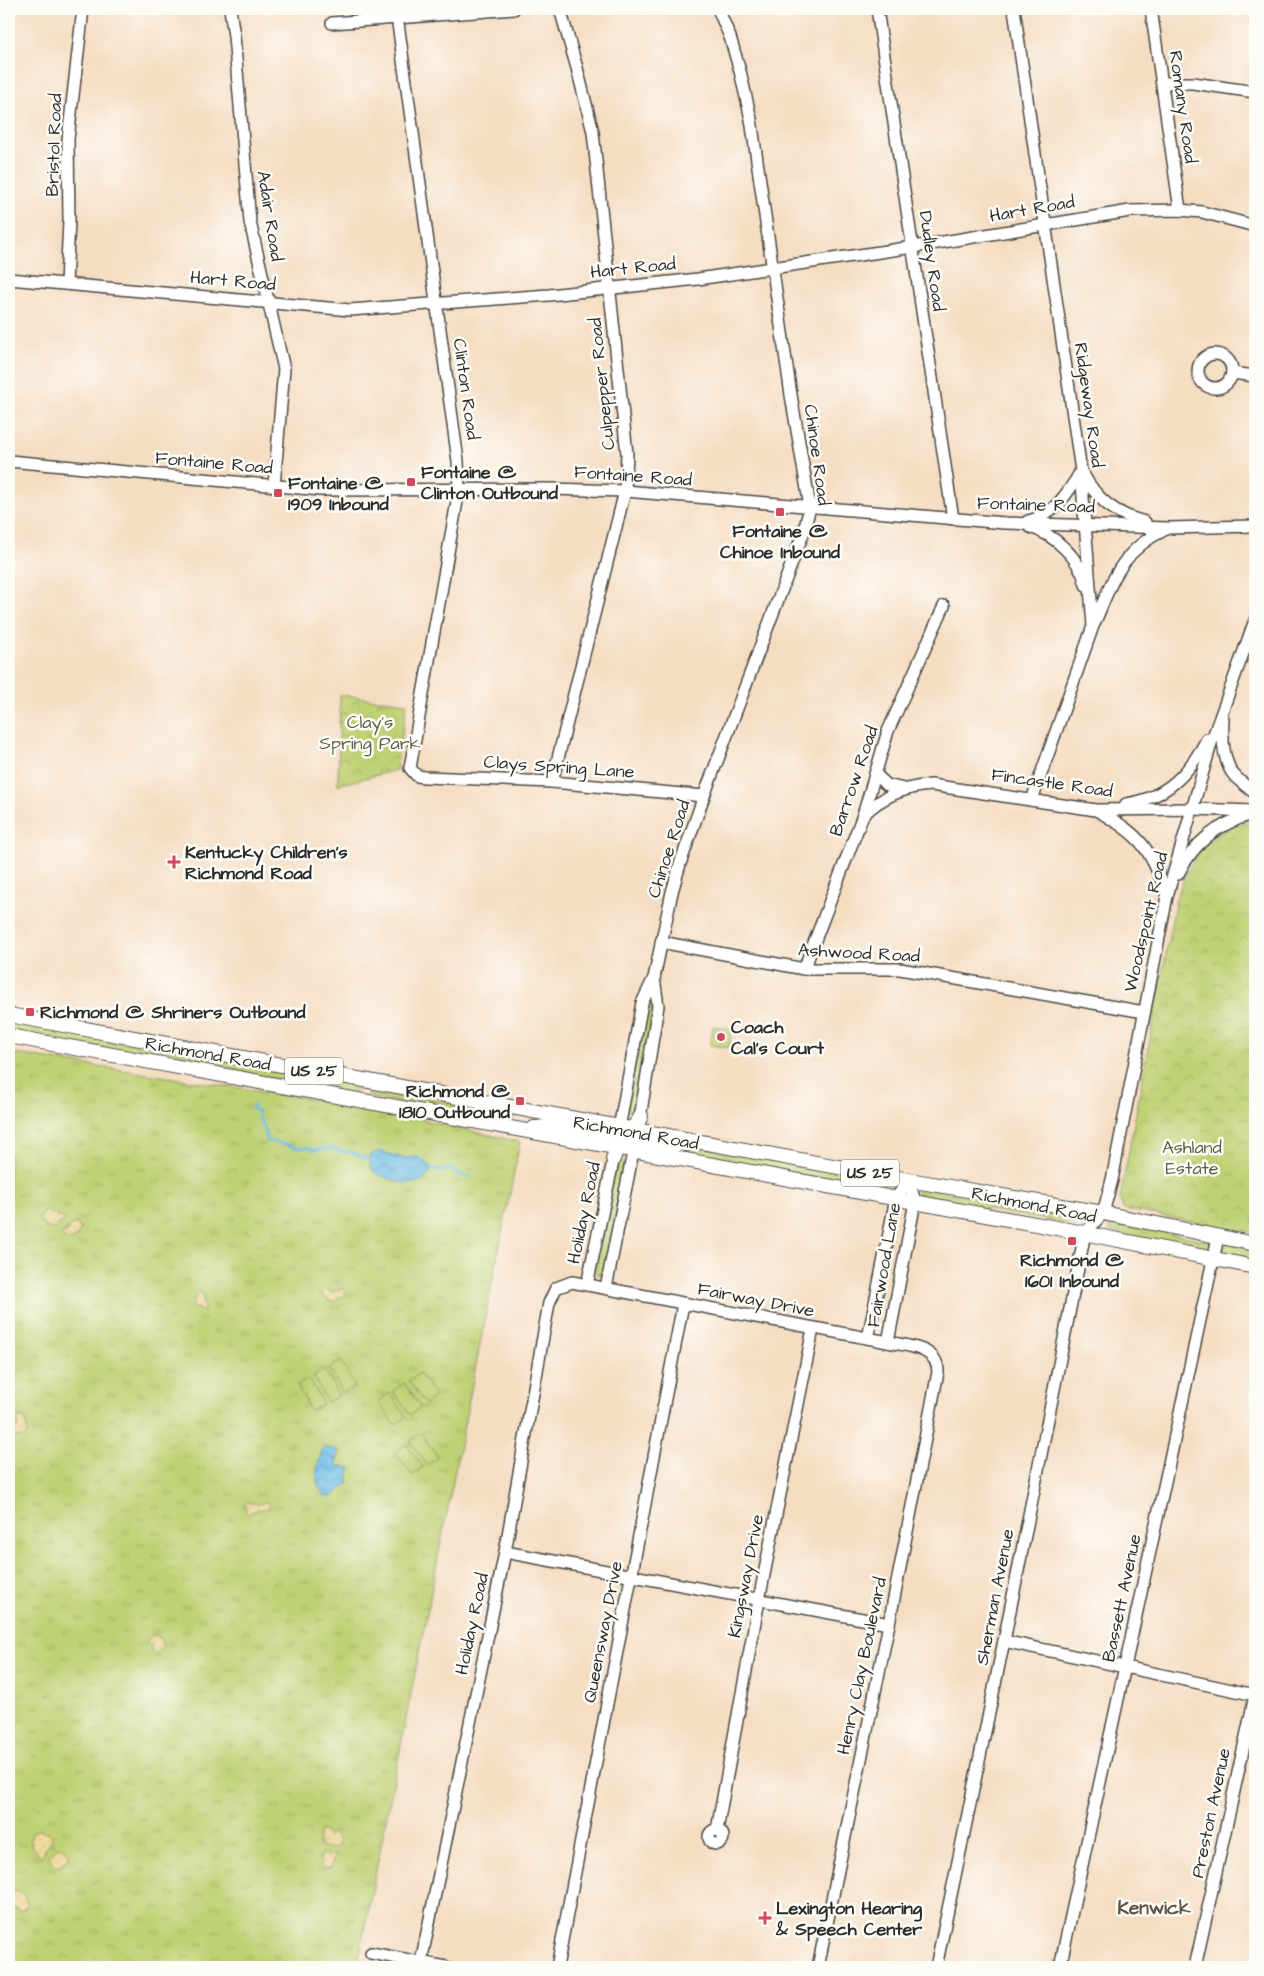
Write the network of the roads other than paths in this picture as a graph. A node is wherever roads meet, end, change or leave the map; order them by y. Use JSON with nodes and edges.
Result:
{"nodes":[{"id":1,"x":83,"y":9,"type":"edge"},
{"id":2,"x":230,"y":9,"type":"edge"},
{"id":3,"x":514,"y":9,"type":"edge"},
{"id":4,"x":560,"y":9,"type":"edge"},
{"id":5,"x":718,"y":9,"type":"edge"},
{"id":6,"x":877,"y":9,"type":"edge"},
{"id":7,"x":1014,"y":9,"type":"edge"},
{"id":8,"x":1151,"y":9,"type":"edge"},
{"id":9,"x":397,"y":12,"type":"edge"},
{"id":10,"x":332,"y":22,"type":"dead end"},
{"id":11,"x":1162,"y":83,"type":"junction"},
{"id":12,"x":1255,"y":92,"type":"edge"},
{"id":13,"x":1180,"y":210,"type":"junction"},
{"id":14,"x":1045,"y":225,"type":"junction"},
{"id":15,"x":1255,"y":226,"type":"edge"},
{"id":16,"x":913,"y":247,"type":"junction"},
{"id":17,"x":772,"y":268,"type":"junction"},
{"id":18,"x":9,"y":279,"type":"edge"},
{"id":19,"x":66,"y":284,"type":"junction"},
{"id":20,"x":609,"y":288,"type":"junction"},
{"id":21,"x":268,"y":302,"type":"junction"},
{"id":22,"x":437,"y":303,"type":"junction"},
{"id":23,"x":1232,"y":373,"type":"dead end"},
{"id":24,"x":1255,"y":376,"type":"edge"},
{"id":25,"x":9,"y":461,"type":"edge"},
{"id":26,"x":1081,"y":470,"type":"junction"},
{"id":27,"x":274,"y":486,"type":"junction"},
{"id":28,"x":459,"y":490,"type":"junction"},
{"id":29,"x":625,"y":491,"type":"junction"},
{"id":30,"x":810,"y":507,"type":"junction"},
{"id":31,"x":953,"y":519,"type":"junction"},
{"id":32,"x":1019,"y":523,"type":"junction"},
{"id":33,"x":1086,"y":525,"type":"junction"},
{"id":34,"x":1255,"y":526,"type":"edge"},
{"id":35,"x":1168,"y":528,"type":"junction"},
{"id":36,"x":944,"y":606,"type":"dead end"},
{"id":37,"x":1255,"y":620,"type":"edge"},
{"id":38,"x":1094,"y":626,"type":"junction"},
{"id":39,"x":1224,"y":709,"type":"junction"},
{"id":40,"x":413,"y":772,"type":"joint"},
{"id":41,"x":876,"y":774,"type":"junction"},
{"id":42,"x":552,"y":782,"type":"junction"},
{"id":43,"x":904,"y":789,"type":"junction"},
{"id":44,"x":1255,"y":793,"type":"edge"},
{"id":45,"x":704,"y":796,"type":"junction"},
{"id":46,"x":1032,"y":800,"type":"junction"},
{"id":47,"x":1191,"y":809,"type":"junction"},
{"id":48,"x":1096,"y":810,"type":"junction"},
{"id":49,"x":1255,"y":812,"type":"edge"},
{"id":50,"x":863,"y":815,"type":"junction"},
{"id":51,"x":1167,"y":896,"type":"junction"},
{"id":52,"x":661,"y":942,"type":"junction"},
{"id":53,"x":804,"y":969,"type":"junction"},
{"id":54,"x":654,"y":978,"type":"junction"},
{"id":55,"x":1144,"y":1012,"type":"junction"},
{"id":56,"x":9,"y":1015,"type":"edge"},
{"id":57,"x":9,"y":1036,"type":"edge"},
{"id":58,"x":518,"y":1130,"type":"junction"},
{"id":59,"x":631,"y":1132,"type":"junction"},
{"id":60,"x":616,"y":1152,"type":"junction"},
{"id":61,"x":909,"y":1180,"type":"junction"},
{"id":62,"x":896,"y":1198,"type":"junction"},
{"id":63,"x":915,"y":1202,"type":"junction"},
{"id":64,"x":1103,"y":1213,"type":"junction"},
{"id":65,"x":1086,"y":1233,"type":"junction"},
{"id":66,"x":1218,"y":1237,"type":"junction"},
{"id":67,"x":1255,"y":1244,"type":"edge"},
{"id":68,"x":1213,"y":1258,"type":"junction"},
{"id":69,"x":1255,"y":1267,"type":"edge"},
{"id":70,"x":587,"y":1285,"type":"junction"},
{"id":71,"x":606,"y":1288,"type":"junction"},
{"id":72,"x":556,"y":1289,"type":"joint"},
{"id":73,"x":683,"y":1304,"type":"junction"},
{"id":74,"x":813,"y":1329,"type":"junction"},
{"id":75,"x":868,"y":1338,"type":"junction"},
{"id":76,"x":888,"y":1342,"type":"junction"},
{"id":77,"x":938,"y":1372,"type":"joint"},
{"id":78,"x":504,"y":1552,"type":"junction"},
{"id":79,"x":631,"y":1574,"type":"junction"},
{"id":80,"x":759,"y":1600,"type":"junction"},
{"id":81,"x":889,"y":1624,"type":"junction"},
{"id":82,"x":1004,"y":1641,"type":"junction"},
{"id":83,"x":1126,"y":1667,"type":"junction"},
{"id":84,"x":1255,"y":1695,"type":"edge"},
{"id":85,"x":717,"y":1830,"type":"dead end"},
{"id":86,"x":370,"y":1953,"type":"dead end"},
{"id":87,"x":420,"y":1965,"type":"edge"},
{"id":88,"x":446,"y":1967,"type":"edge"},
{"id":89,"x":557,"y":1967,"type":"edge"},
{"id":90,"x":818,"y":1967,"type":"edge"},
{"id":91,"x":936,"y":1967,"type":"edge"},
{"id":92,"x":1060,"y":1967,"type":"edge"},
{"id":93,"x":1195,"y":1967,"type":"edge"}],
"edges":[{"from":1,"to":19,"type":"street","name":"Bristol Road"},
{"from":2,"to":21,"type":"street","name":"Adair Road"},
{"from":3,"to":9,"type":"street"},
{"from":4,"to":20,"type":"street","name":"Culpepper Road"},
{"from":5,"to":17,"type":"street","name":"Chinoe Road"},
{"from":6,"to":16,"type":"street","name":"Dudley Road"},
{"from":7,"to":14,"type":"street","name":"Ridgeway Road"},
{"from":8,"to":11,"type":"street","name":"Romany Road"},
{"from":9,"to":10,"type":"street"},
{"from":9,"to":22,"type":"street","name":"Clinton Road"},
{"from":11,"to":12,"type":"street"},
{"from":11,"to":13,"type":"street","name":"Romany Road"},
{"from":13,"to":14,"type":"street","name":"Hart Road"},
{"from":13,"to":15,"type":"street","name":"Hart Road"},
{"from":14,"to":16,"type":"street","name":"Hart Road"},
{"from":14,"to":26,"type":"street","name":"Ridgeway Road"},
{"from":16,"to":17,"type":"street","name":"Hart Road"},
{"from":16,"to":31,"type":"street","name":"Dudley Road"},
{"from":17,"to":20,"type":"street","name":"Hart Road"},
{"from":17,"to":30,"type":"street","name":"Chinoe Road"},
{"from":18,"to":19,"type":"street","name":"Hart Road"},
{"from":19,"to":21,"type":"street","name":"Hart Road"},
{"from":20,"to":22,"type":"street","name":"Hart Road"},
{"from":20,"to":29,"type":"street","name":"Culpepper Road"},
{"from":21,"to":22,"type":"street","name":"Hart Road"},
{"from":21,"to":27,"type":"street","name":"Adair Road"},
{"from":22,"to":28,"type":"street","name":"Clinton Road"},
{"from":23,"to":24,"type":"street"},
{"from":25,"to":27,"type":"street","name":"Fontaine Road"},
{"from":26,"to":32,"type":"street"},
{"from":26,"to":33,"type":"street","name":"Ridgeway Road"},
{"from":26,"to":35,"type":"street"},
{"from":27,"to":28,"type":"street","name":"Fontaine Road"},
{"from":28,"to":29,"type":"street","name":"Fontaine Road"},
{"from":28,"to":40,"type":"street","name":"Clinton Road"},
{"from":29,"to":30,"type":"street","name":"Fontaine Road"},
{"from":29,"to":42,"type":"street","name":"Culpepper Road"},
{"from":30,"to":31,"type":"street","name":"Fontaine Road"},
{"from":30,"to":45,"type":"street","name":"Chinoe Road"},
{"from":31,"to":32,"type":"street","name":"Fontaine Road"},
{"from":32,"to":33,"type":"street","name":"Fontaine Road"},
{"from":32,"to":38,"type":"street"},
{"from":33,"to":35,"type":"street","name":"Fontaine Road"},
{"from":33,"to":38,"type":"street","name":"Ridgeway Road"},
{"from":34,"to":35,"type":"street","name":"Fontaine Road"},
{"from":35,"to":38,"type":"street"},
{"from":36,"to":41,"type":"street","name":"Barrow Road"},
{"from":37,"to":39,"type":"street","name":"Woodspoint Road"},
{"from":38,"to":46,"type":"street","name":"Ridgeway Road"},
{"from":39,"to":44,"type":"street"},
{"from":39,"to":47,"type":"street","name":"Woodspoint Road"},
{"from":39,"to":48,"type":"street"},
{"from":40,"to":42,"type":"street","name":"Clays Spring Lane"},
{"from":41,"to":43,"type":"street"},
{"from":41,"to":50,"type":"street","name":"Barrow Road"},
{"from":42,"to":45,"type":"street","name":"Clays Spring Lane"},
{"from":43,"to":46,"type":"street","name":"Fincastle Road"},
{"from":43,"to":50,"type":"street","name":"Fincastle Road"},
{"from":45,"to":52,"type":"street","name":"Chinoe Road"},
{"from":46,"to":48,"type":"street","name":"Fincastle Road"},
{"from":47,"to":48,"type":"street","name":"Fincastle Road"},
{"from":47,"to":49,"type":"street","name":"Fincastle Road"},
{"from":47,"to":51,"type":"street","name":"Woodspoint Road"},
{"from":48,"to":51,"type":"street"},
{"from":49,"to":51,"type":"street"},
{"from":50,"to":53,"type":"street","name":"Barrow Road"},
{"from":51,"to":55,"type":"street","name":"Woodspoint Road"},
{"from":52,"to":53,"type":"street","name":"Ashwood Road"},
{"from":52,"to":54,"type":"street","name":"Chinoe Road"},
{"from":53,"to":55,"type":"street","name":"Ashwood Road"},
{"from":54,"to":59,"type":"street","name":"Chinoe Road"},
{"from":54,"to":59,"type":"street","name":"Chinoe Road"},
{"from":55,"to":64,"type":"street","name":"Woodspoint Road"},
{"from":56,"to":59,"type":"main road","name":"Richmond Road","number":"US 25"},
{"from":57,"to":58,"type":"main road","name":"Richmond Road","number":"US 25"},
{"from":58,"to":59,"type":"main road"},
{"from":58,"to":60,"type":"main road","name":"Richmond Road","number":"US 25"},
{"from":59,"to":60,"type":"main road"},
{"from":59,"to":61,"type":"main road","name":"Richmond Road","number":"US 25"},
{"from":59,"to":62,"type":"main road","name":"Richmond Road","number":"US 25"},
{"from":59,"to":71,"type":"street","name":"Holiday Road"},
{"from":60,"to":70,"type":"street","name":"Holiday Road"},
{"from":61,"to":62,"type":"street","name":"Fairwood Lane"},
{"from":61,"to":63,"type":"street","name":"Fairwood Lane"},
{"from":61,"to":64,"type":"main road","name":"Richmond Road","number":"US 25"},
{"from":62,"to":63,"type":"main road","name":"Richmond Road","number":"US 25"},
{"from":62,"to":75,"type":"street","name":"Fairwood Lane"},
{"from":63,"to":65,"type":"main road","name":"Richmond Road","number":"US 25"},
{"from":63,"to":76,"type":"street","name":"Fairwood Lane"},
{"from":64,"to":65,"type":"street","name":"Woodspoint Road"},
{"from":64,"to":66,"type":"main road","name":"Richmond Road","number":"US 25"},
{"from":65,"to":68,"type":"main road","name":"Richmond Road","number":"US 25"},
{"from":65,"to":82,"type":"street","name":"Sherman Avenue"},
{"from":66,"to":67,"type":"main road","name":"Richmond Road","number":"US 25"},
{"from":66,"to":68,"type":"street","name":"Bassett Avenue"},
{"from":68,"to":69,"type":"main road","name":"Richmond Road","number":"US 25"},
{"from":68,"to":83,"type":"street","name":"Bassett Avenue"},
{"from":70,"to":71,"type":"street","name":"Fairway Drive"},
{"from":70,"to":72,"type":"street","name":"Fairway Drive"},
{"from":71,"to":73,"type":"street","name":"Fairway Drive"},
{"from":72,"to":78,"type":"street","name":"Holiday Road"},
{"from":73,"to":74,"type":"street","name":"Fairway Drive"},
{"from":73,"to":79,"type":"street","name":"Queensway Drive"},
{"from":74,"to":75,"type":"street","name":"Fairway Drive"},
{"from":74,"to":80,"type":"street","name":"Kingsway Drive"},
{"from":75,"to":76,"type":"street","name":"Fairway Drive"},
{"from":76,"to":77,"type":"street","name":"Fairway Drive"},
{"from":77,"to":81,"type":"street","name":"Henry Clay Boulevard"},
{"from":78,"to":79,"type":"street"},
{"from":78,"to":87,"type":"street","name":"Holiday Road"},
{"from":79,"to":80,"type":"street"},
{"from":79,"to":89,"type":"street","name":"Queensway Drive"},
{"from":80,"to":81,"type":"street"},
{"from":80,"to":85,"type":"street","name":"Kingsway Drive"},
{"from":81,"to":90,"type":"street","name":"Henry Clay Boulevard"},
{"from":82,"to":83,"type":"street"},
{"from":82,"to":91,"type":"street","name":"Sherman Avenue"},
{"from":83,"to":84,"type":"street"},
{"from":83,"to":92,"type":"street","name":"Bassett Avenue"},
{"from":84,"to":93,"type":"street","name":"Preston Avenue"},
{"from":86,"to":87,"type":"street"},
{"from":87,"to":88,"type":"street"}]}
